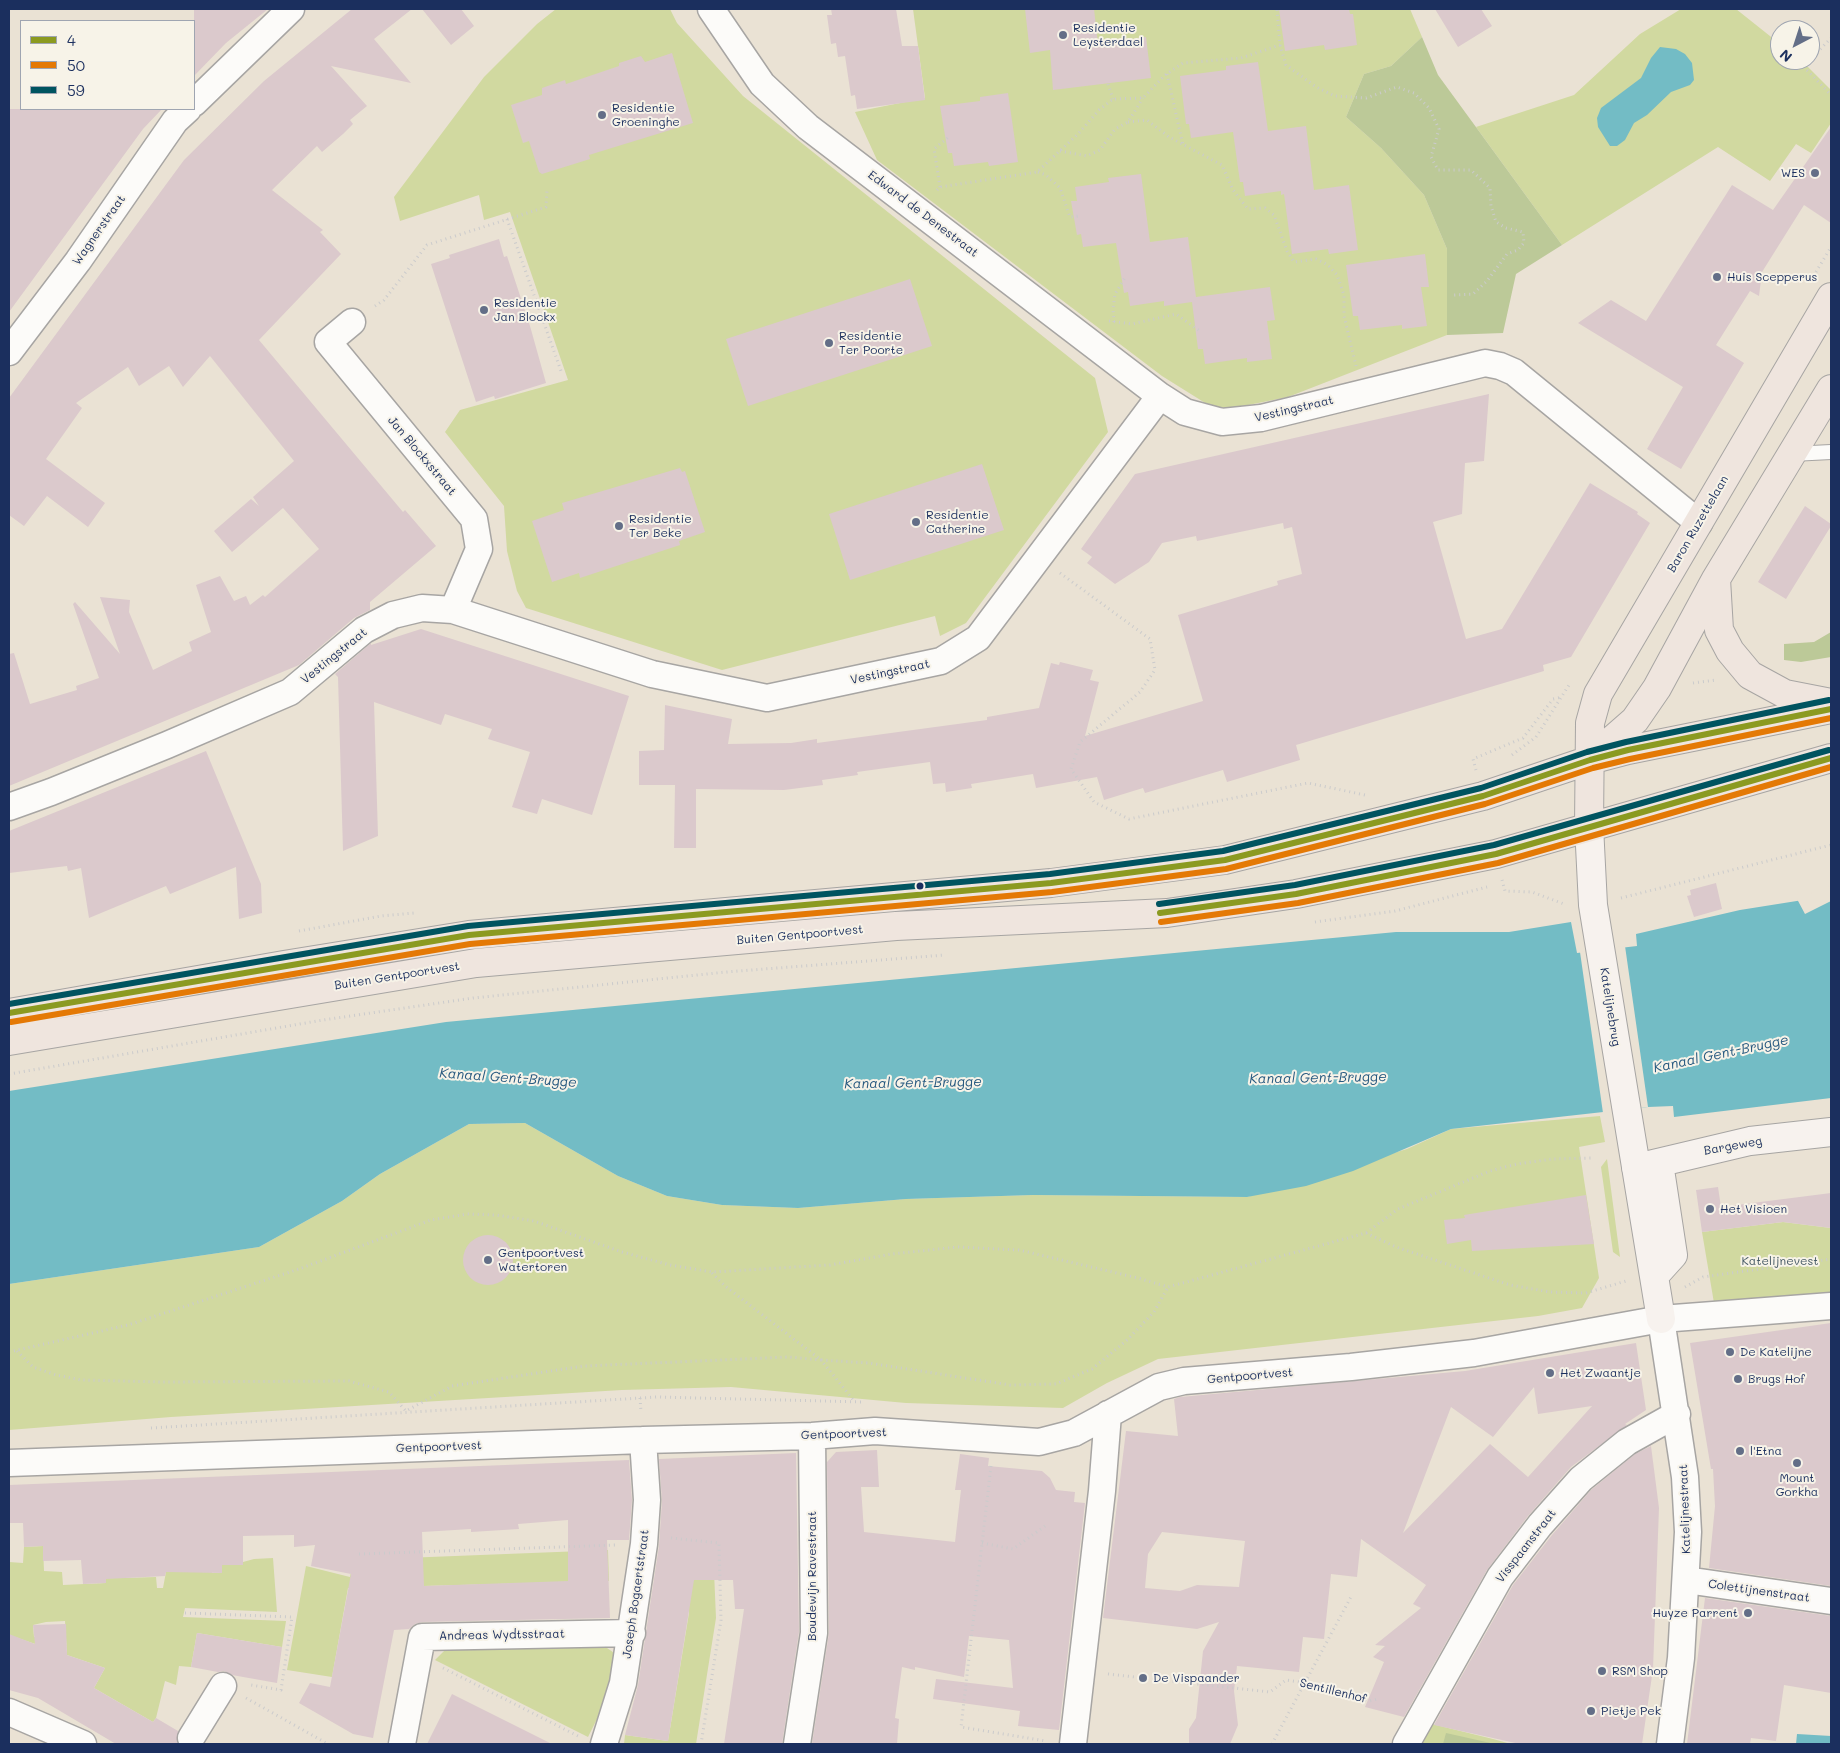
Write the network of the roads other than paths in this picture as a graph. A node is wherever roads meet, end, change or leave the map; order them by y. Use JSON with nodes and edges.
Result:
{"nodes":[{"id":1,"x":290,"y":9,"type":"edge"},
{"id":2,"x":716,"y":10,"type":"edge"},
{"id":3,"x":195,"y":102,"type":"edge"},
{"id":4,"x":187,"y":110,"type":"edge"},
{"id":5,"x":1831,"y":297,"type":"edge"},
{"id":6,"x":352,"y":322,"type":"road end"},
{"id":7,"x":9,"y":352,"type":"edge"},
{"id":8,"x":1831,"y":389,"type":"edge"},
{"id":9,"x":1160,"y":396,"type":"junction"},
{"id":10,"x":1831,"y":452,"type":"edge"},
{"id":11,"x":1792,"y":454,"type":"junction"},
{"id":12,"x":1699,"y":523,"type":"junction"},
{"id":13,"x":1716,"y":579,"type":"junction"},
{"id":14,"x":453,"y":610,"type":"junction"},
{"id":15,"x":1831,"y":702,"type":"edge"},
{"id":16,"x":1831,"y":709,"type":"edge"},
{"id":17,"x":1831,"y":758,"type":"edge"},
{"id":18,"x":1590,"y":760,"type":"junction"},
{"id":19,"x":9,"y":806,"type":"edge"},
{"id":20,"x":1589,"y":826,"type":"junction"},
{"id":21,"x":1594,"y":905,"type":"joint"},
{"id":22,"x":9,"y":1013,"type":"edge"},
{"id":23,"x":9,"y":1041,"type":"edge"},
{"id":24,"x":1831,"y":1132,"type":"edge"},
{"id":25,"x":1647,"y":1165,"type":"junction"},
{"id":26,"x":1831,"y":1306,"type":"edge"},
{"id":27,"x":1661,"y":1319,"type":"junction"},
{"id":28,"x":1108,"y":1414,"type":"junction"},
{"id":29,"x":1677,"y":1414,"type":"junction"},
{"id":30,"x":812,"y":1436,"type":"junction"},
{"id":31,"x":642,"y":1440,"type":"junction"},
{"id":32,"x":9,"y":1463,"type":"edge"},
{"id":33,"x":1686,"y":1580,"type":"junction"},
{"id":34,"x":1831,"y":1601,"type":"edge"},
{"id":35,"x":632,"y":1633,"type":"junction"},
{"id":36,"x":223,"y":1686,"type":"road end"},
{"id":37,"x":9,"y":1712,"type":"edge"},
{"id":38,"x":191,"y":1738,"type":"dead end"},
{"id":39,"x":594,"y":1742,"type":"edge"},
{"id":40,"x":1061,"y":1743,"type":"edge"},
{"id":41,"x":83,"y":1744,"type":"edge"},
{"id":42,"x":402,"y":1744,"type":"edge"},
{"id":43,"x":797,"y":1744,"type":"edge"},
{"id":44,"x":1406,"y":1744,"type":"edge"},
{"id":45,"x":1670,"y":1744,"type":"edge"}],
"edges":[{"from":1,"to":3,"type":"street"},
{"from":2,"to":9,"type":"street","name":"Edward de Denestraat"},
{"from":4,"to":7,"type":"street","name":"Wagnerstraat"},
{"from":5,"to":12,"type":"main road","name":"Baron Ruzettelaan"},
{"from":6,"to":14,"type":"street","name":"Jan Blockxstraat"},
{"from":8,"to":11,"type":"main road"},
{"from":9,"to":12,"type":"street","name":"Vestingstraat"},
{"from":9,"to":14,"type":"street","name":"Vestingstraat"},
{"from":10,"to":11,"type":"lane"},
{"from":11,"to":13,"type":"main road"},
{"from":12,"to":18,"type":"main road","name":"Baron Ruzettelaan"},
{"from":13,"to":15,"type":"main road"},
{"from":13,"to":18,"type":"main road"},
{"from":14,"to":19,"type":"street","name":"Vestingstraat"},
{"from":16,"to":18,"type":"main road"},
{"from":17,"to":20,"type":"main road","name":"Buiten Gentpoortvest"},
{"from":18,"to":20,"type":"main road","name":"Baron Ruzettelaan"},
{"from":18,"to":22,"type":"main road"},
{"from":20,"to":21,"type":"street","name":"Baron Ruzettelaan"},
{"from":20,"to":23,"type":"main road","name":"Buiten Gentpoortvest"},
{"from":21,"to":25,"type":"street","name":"Katelijnebrug"},
{"from":24,"to":25,"type":"street","name":"Bargeweg"},
{"from":25,"to":27,"type":"street","name":"Katelijnestraat"},
{"from":26,"to":27,"type":"street"},
{"from":27,"to":28,"type":"street","name":"Gentpoortvest"},
{"from":27,"to":29,"type":"street","name":"Katelijnestraat"},
{"from":28,"to":30,"type":"street","name":"Gentpoortvest"},
{"from":28,"to":40,"type":"street"},
{"from":29,"to":33,"type":"street","name":"Katelijnestraat"},
{"from":29,"to":44,"type":"street","name":"Visspaanstraat"},
{"from":30,"to":31,"type":"street","name":"Gentpoortvest"},
{"from":30,"to":43,"type":"street","name":"Boudewijn Ravestraat"},
{"from":31,"to":32,"type":"street","name":"Gentpoortvest"},
{"from":31,"to":35,"type":"street","name":"Joseph Bogaertstraat"},
{"from":33,"to":34,"type":"street","name":"Colettijnenstraat"},
{"from":33,"to":45,"type":"street","name":"Katelijnestraat"},
{"from":35,"to":39,"type":"street","name":"Joseph Bogaertstraat"},
{"from":35,"to":42,"type":"street","name":"Andreas Wydtsstraat"},
{"from":36,"to":38,"type":"street"},
{"from":37,"to":41,"type":"street"}]}
